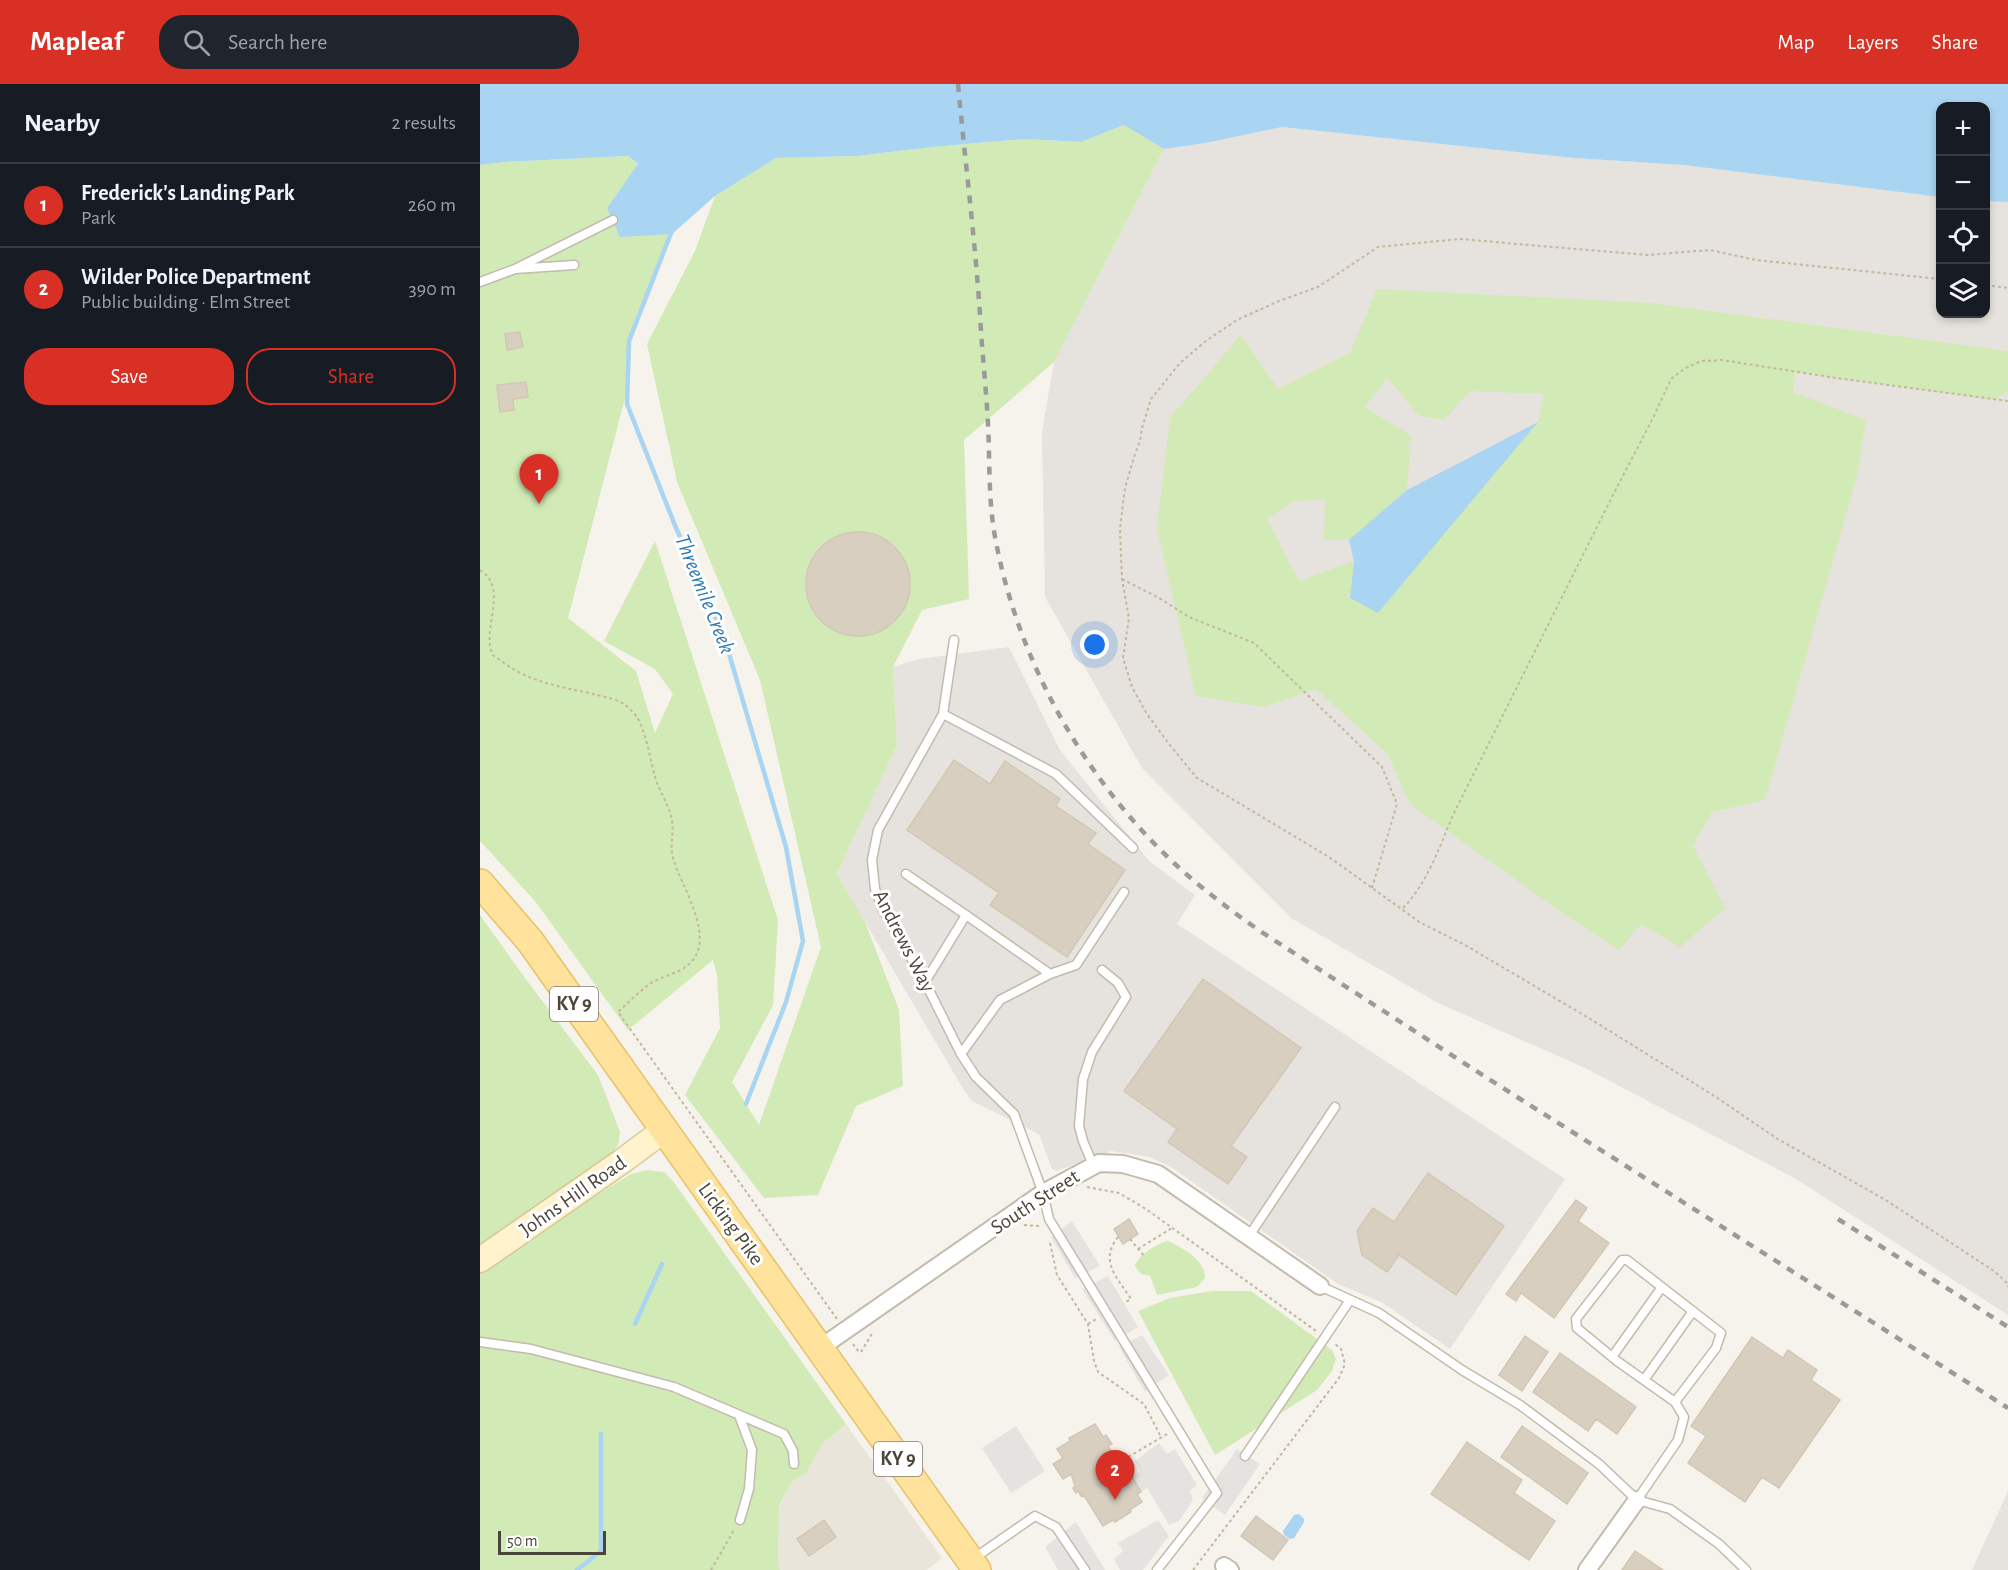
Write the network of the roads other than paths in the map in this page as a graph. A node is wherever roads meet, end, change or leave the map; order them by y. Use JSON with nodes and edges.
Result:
{"nodes":[{"id":1,"x":613,"y":220,"type":"dead end"},
{"id":2,"x":574,"y":265,"type":"dead end"},
{"id":3,"x":515,"y":269,"type":"junction"},
{"id":4,"x":480,"y":282,"type":"edge"},
{"id":5,"x":954,"y":640,"type":"dead end"},
{"id":6,"x":943,"y":714,"type":"junction"},
{"id":7,"x":1133,"y":848,"type":"dead end"},
{"id":8,"x":906,"y":874,"type":"dead end"},
{"id":9,"x":480,"y":883,"type":"edge"},
{"id":10,"x":1124,"y":892,"type":"dead end"},
{"id":11,"x":966,"y":915,"type":"junction"},
{"id":12,"x":1102,"y":970,"type":"dead end"},
{"id":13,"x":1050,"y":974,"type":"junction"},
{"id":14,"x":924,"y":982,"type":"junction"},
{"id":15,"x":961,"y":1054,"type":"junction"},
{"id":16,"x":1335,"y":1107,"type":"dead end"},
{"id":17,"x":664,"y":1130,"type":"junction"},
{"id":18,"x":1093,"y":1165,"type":"junction"},
{"id":19,"x":1045,"y":1200,"type":"junction"},
{"id":20,"x":1249,"y":1236,"type":"junction"},
{"id":21,"x":480,"y":1260,"type":"edge"},
{"id":22,"x":1320,"y":1286,"type":"joint"},
{"id":23,"x":1662,"y":1287,"type":"junction"},
{"id":24,"x":1350,"y":1300,"type":"junction"},
{"id":25,"x":1693,"y":1311,"type":"junction"},
{"id":26,"x":480,"y":1342,"type":"edge"},
{"id":27,"x":820,"y":1348,"type":"junction"},
{"id":28,"x":1612,"y":1357,"type":"junction"},
{"id":29,"x":1644,"y":1380,"type":"junction"},
{"id":30,"x":1675,"y":1402,"type":"junction"},
{"id":31,"x":739,"y":1415,"type":"junction"},
{"id":32,"x":1245,"y":1456,"type":"dead end"},
{"id":33,"x":794,"y":1464,"type":"dead end"},
{"id":34,"x":1637,"y":1500,"type":"junction"},
{"id":35,"x":740,"y":1520,"type":"road end"},
{"id":36,"x":973,"y":1567,"type":"edge"},
{"id":37,"x":1085,"y":1570,"type":"edge"},
{"id":38,"x":1157,"y":1570,"type":"edge"},
{"id":39,"x":1587,"y":1570,"type":"edge"},
{"id":40,"x":1746,"y":1570,"type":"edge"}],
"edges":[{"from":1,"to":3,"type":"lane"},
{"from":2,"to":3,"type":"lane"},
{"from":3,"to":4,"type":"lane"},
{"from":5,"to":6,"type":"lane","name":"Andrews Way"},
{"from":6,"to":7,"type":"lane"},
{"from":6,"to":14,"type":"lane","name":"Andrews Way"},
{"from":8,"to":11,"type":"lane"},
{"from":9,"to":17,"type":"main road","name":"Licking Pike","number":"KY 9"},
{"from":10,"to":13,"type":"lane"},
{"from":11,"to":13,"type":"lane"},
{"from":11,"to":14,"type":"lane"},
{"from":12,"to":18,"type":"lane"},
{"from":13,"to":15,"type":"lane"},
{"from":14,"to":15,"type":"lane","name":"Andrews Way"},
{"from":15,"to":19,"type":"lane","name":"Andrews Way"},
{"from":16,"to":20,"type":"lane"},
{"from":17,"to":21,"type":"main road","name":"Johns Hill Road"},
{"from":17,"to":27,"type":"main road","name":"Licking Pike","number":"KY 9"},
{"from":18,"to":19,"type":"street","name":"South Street"},
{"from":18,"to":20,"type":"street","name":"South Street"},
{"from":19,"to":27,"type":"street","name":"South Street"},
{"from":19,"to":38,"type":"lane","name":"Andrews Way"},
{"from":20,"to":22,"type":"street","name":"South Street"},
{"from":22,"to":24,"type":"lane"},
{"from":23,"to":25,"type":"lane"},
{"from":23,"to":28,"type":"lane"},
{"from":23,"to":28,"type":"lane"},
{"from":24,"to":32,"type":"lane"},
{"from":24,"to":34,"type":"lane"},
{"from":25,"to":29,"type":"lane"},
{"from":25,"to":30,"type":"lane"},
{"from":26,"to":31,"type":"lane"},
{"from":27,"to":36,"type":"main road","name":"Licking Pike","number":"KY 9"},
{"from":28,"to":29,"type":"lane"},
{"from":29,"to":30,"type":"lane"},
{"from":30,"to":34,"type":"lane"},
{"from":31,"to":33,"type":"lane"},
{"from":31,"to":35,"type":"lane"},
{"from":34,"to":39,"type":"street"},
{"from":34,"to":40,"type":"lane"},
{"from":36,"to":37,"type":"lane"}]}
